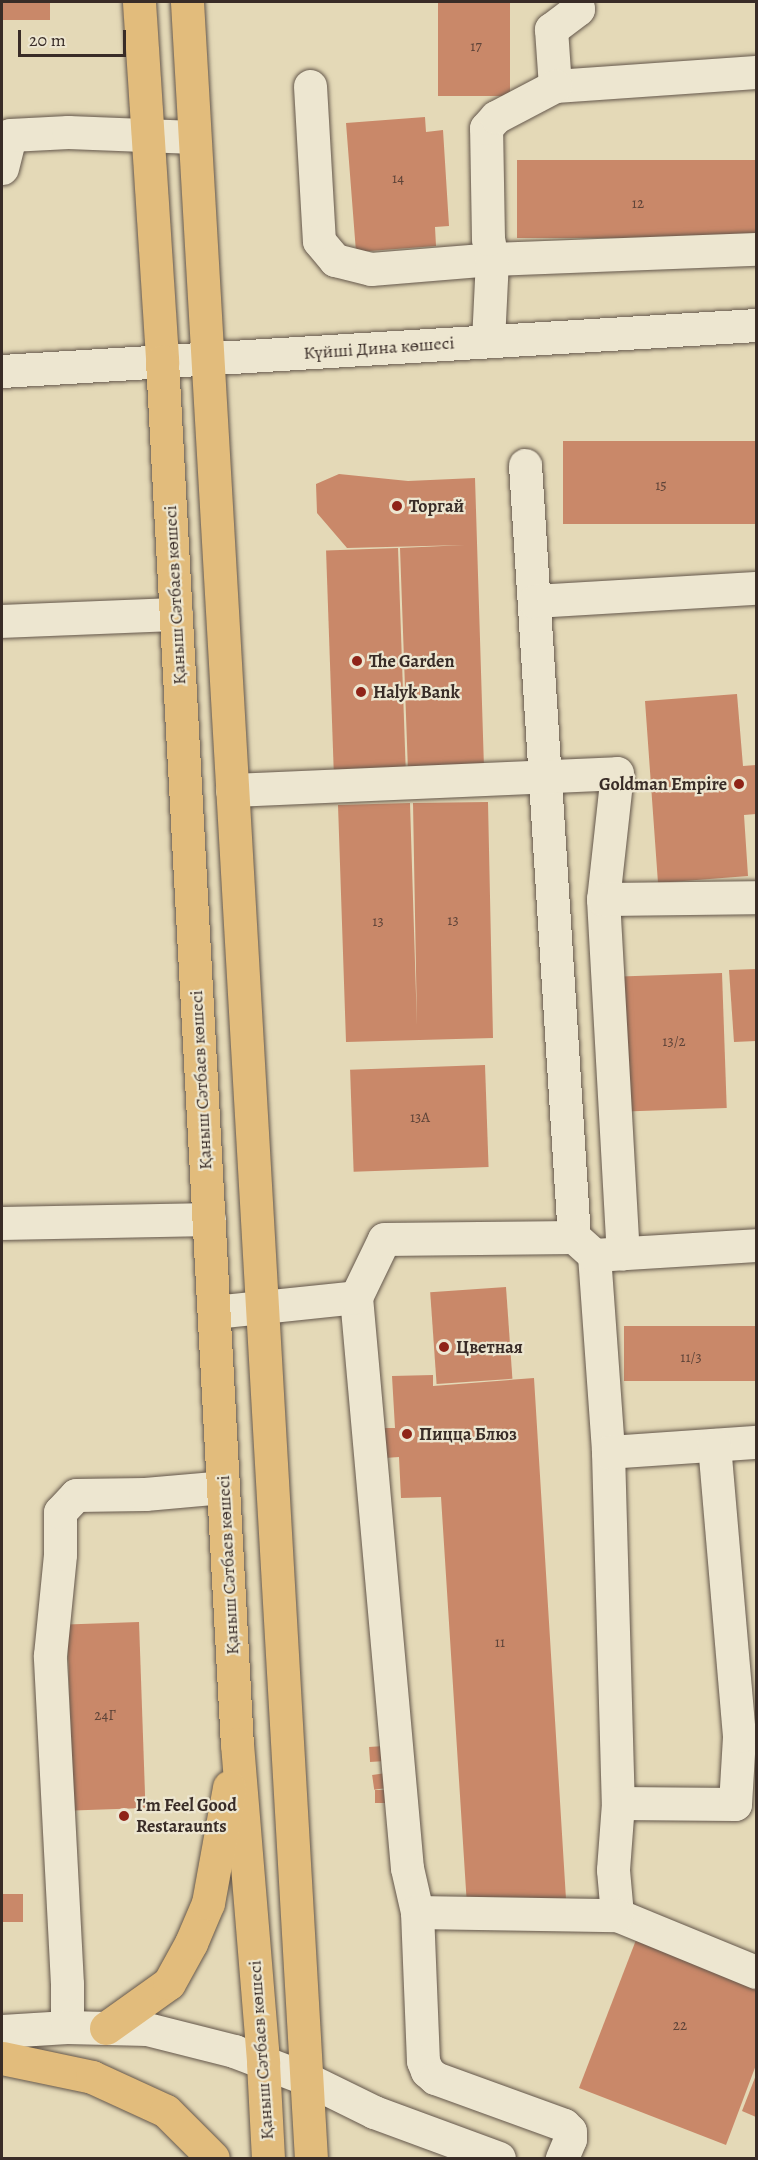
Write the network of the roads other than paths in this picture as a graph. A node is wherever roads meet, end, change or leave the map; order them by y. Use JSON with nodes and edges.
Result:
{"nodes":[{"id":1,"x":140,"y":2,"type":"edge"},
{"id":2,"x":187,"y":2,"type":"edge"},
{"id":3,"x":577,"y":2,"type":"edge"},
{"id":4,"x":756,"y":72,"type":"edge"},
{"id":5,"x":310,"y":86,"type":"dead end"},
{"id":6,"x":555,"y":86,"type":"junction"},
{"id":7,"x":6,"y":135,"type":"edge"},
{"id":8,"x":147,"y":135,"type":"junction"},
{"id":9,"x":194,"y":137,"type":"junction"},
{"id":10,"x":2,"y":168,"type":"edge"},
{"id":11,"x":756,"y":249,"type":"edge"},
{"id":12,"x":492,"y":260,"type":"junction"},
{"id":13,"x":756,"y":325,"type":"edge"},
{"id":14,"x":488,"y":341,"type":"junction"},
{"id":15,"x":207,"y":358,"type":"junction"},
{"id":16,"x":162,"y":361,"type":"junction"},
{"id":17,"x":2,"y":371,"type":"edge"},
{"id":18,"x":525,"y":465,"type":"dead end"},
{"id":19,"x":756,"y":588,"type":"edge"},
{"id":20,"x":534,"y":602,"type":"junction"},
{"id":21,"x":176,"y":614,"type":"junction"},
{"id":22,"x":2,"y":621,"type":"edge"},
{"id":23,"x":545,"y":777,"type":"junction"},
{"id":24,"x":232,"y":790,"type":"junction"},
{"id":25,"x":756,"y":897,"type":"edge"},
{"id":26,"x":603,"y":899,"type":"junction"},
{"id":27,"x":209,"y":1219,"type":"junction"},
{"id":28,"x":2,"y":1223,"type":"edge"},
{"id":29,"x":756,"y":1245,"type":"edge"},
{"id":30,"x":597,"y":1248,"type":"junction"},
{"id":31,"x":356,"y":1297,"type":"junction"},
{"id":32,"x":262,"y":1306,"type":"junction"},
{"id":33,"x":214,"y":1312,"type":"junction"},
{"id":34,"x":756,"y":1442,"type":"edge"},
{"id":35,"x":714,"y":1445,"type":"junction"},
{"id":36,"x":608,"y":1452,"type":"junction"},
{"id":37,"x":223,"y":1487,"type":"junction"},
{"id":38,"x":748,"y":1735,"type":"edge"},
{"id":39,"x":237,"y":1744,"type":"junction"},
{"id":40,"x":618,"y":1803,"type":"junction"},
{"id":41,"x":746,"y":1810,"type":"edge"},
{"id":42,"x":417,"y":1912,"type":"junction"},
{"id":43,"x":617,"y":1915,"type":"junction"},
{"id":44,"x":756,"y":1972,"type":"edge"},
{"id":45,"x":67,"y":2027,"type":"junction"},
{"id":46,"x":106,"y":2028,"type":"junction"},
{"id":47,"x":2,"y":2031,"type":"edge"},
{"id":48,"x":2,"y":2058,"type":"edge"},
{"id":49,"x":263,"y":2063,"type":"junction"},
{"id":50,"x":307,"y":2079,"type":"junction"},
{"id":51,"x":213,"y":2158,"type":"edge"},
{"id":52,"x":268,"y":2158,"type":"edge"},
{"id":53,"x":311,"y":2158,"type":"edge"},
{"id":54,"x":498,"y":2158,"type":"edge"},
{"id":55,"x":562,"y":2158,"type":"edge"}],
"edges":[{"from":1,"to":8,"type":"main road","name":"Қаныш Сәтбаев көшесі"},
{"from":2,"to":9,"type":"main road"},
{"from":3,"to":6,"type":"street"},
{"from":4,"to":6,"type":"street"},
{"from":5,"to":12,"type":"street"},
{"from":6,"to":12,"type":"street"},
{"from":7,"to":8,"type":"street"},
{"from":7,"to":10,"type":"street"},
{"from":8,"to":9,"type":"street"},
{"from":8,"to":16,"type":"main road","name":"Қаныш Сәтбаев көшесі"},
{"from":9,"to":15,"type":"main road"},
{"from":11,"to":12,"type":"street"},
{"from":12,"to":14,"type":"street"},
{"from":13,"to":14,"type":"street","name":"Күйші Дина көшесі"},
{"from":14,"to":15,"type":"street","name":"Күйші Дина көшесі"},
{"from":15,"to":16,"type":"street","name":"Күйші Дина көшесі"},
{"from":15,"to":24,"type":"main road"},
{"from":16,"to":17,"type":"street","name":"Күйші Дина көшесі"},
{"from":16,"to":21,"type":"main road","name":"Қаныш Сәтбаев көшесі"},
{"from":18,"to":20,"type":"street"},
{"from":19,"to":20,"type":"street"},
{"from":20,"to":23,"type":"street"},
{"from":21,"to":22,"type":"street"},
{"from":21,"to":27,"type":"main road","name":"Қаныш Сәтбаев көшесі"},
{"from":23,"to":24,"type":"street"},
{"from":23,"to":26,"type":"street"},
{"from":23,"to":30,"type":"street"},
{"from":24,"to":32,"type":"main road"},
{"from":25,"to":26,"type":"street"},
{"from":26,"to":30,"type":"street"},
{"from":27,"to":28,"type":"street"},
{"from":27,"to":33,"type":"main road","name":"Қаныш Сәтбаев көшесі"},
{"from":29,"to":30,"type":"street"},
{"from":30,"to":31,"type":"street"},
{"from":30,"to":36,"type":"street"},
{"from":31,"to":32,"type":"street"},
{"from":31,"to":42,"type":"street"},
{"from":32,"to":33,"type":"street"},
{"from":32,"to":50,"type":"main road"},
{"from":33,"to":37,"type":"main road","name":"Қаныш Сәтбаев көшесі"},
{"from":34,"to":35,"type":"street"},
{"from":35,"to":36,"type":"street"},
{"from":35,"to":38,"type":"street"},
{"from":36,"to":40,"type":"street"},
{"from":37,"to":39,"type":"main road","name":"Қаныш Сәтбаев көшесі"},
{"from":37,"to":45,"type":"street"},
{"from":38,"to":41,"type":"street"},
{"from":39,"to":46,"type":"main road"},
{"from":39,"to":49,"type":"main road","name":"Қаныш Сәтбаев көшесі"},
{"from":40,"to":41,"type":"street"},
{"from":40,"to":43,"type":"street"},
{"from":42,"to":43,"type":"street"},
{"from":42,"to":55,"type":"street"},
{"from":43,"to":44,"type":"street"},
{"from":45,"to":46,"type":"street"},
{"from":45,"to":47,"type":"street"},
{"from":46,"to":49,"type":"street"},
{"from":48,"to":51,"type":"main road"},
{"from":49,"to":50,"type":"street"},
{"from":49,"to":52,"type":"main road","name":"Қаныш Сәтбаев көшесі"},
{"from":50,"to":53,"type":"main road"},
{"from":50,"to":54,"type":"street"}]}
